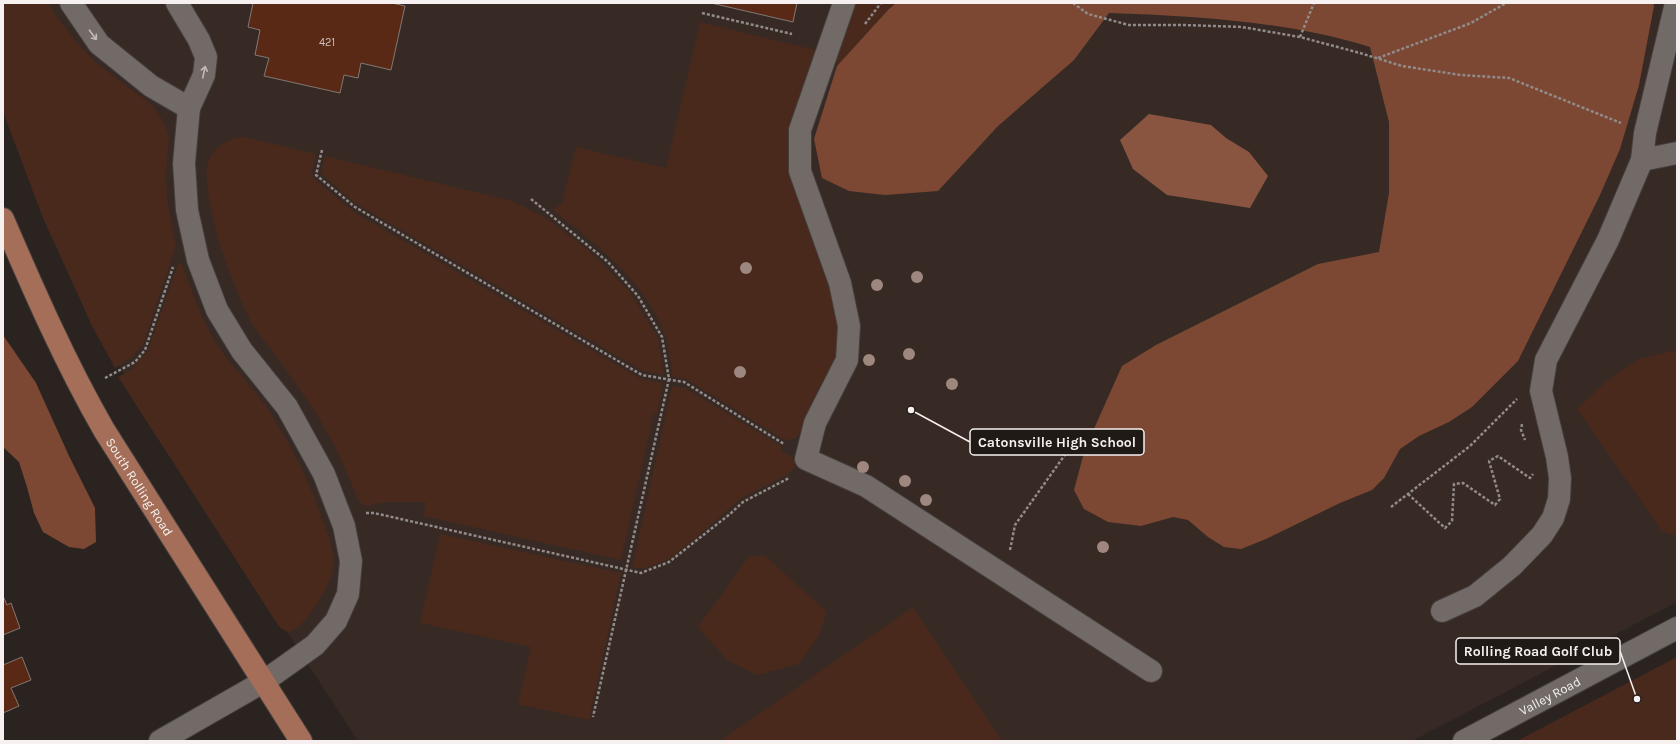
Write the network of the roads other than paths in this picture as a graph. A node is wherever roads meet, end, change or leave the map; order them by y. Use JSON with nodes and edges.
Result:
{"nodes":[{"id":1,"x":71,"y":3,"type":"edge"},
{"id":2,"x":177,"y":3,"type":"edge"},
{"id":3,"x":844,"y":3,"type":"edge"},
{"id":4,"x":1676,"y":3,"type":"edge"},
{"id":5,"x":190,"y":108,"type":"junction"},
{"id":6,"x":1677,"y":153,"type":"edge"},
{"id":7,"x":1642,"y":160,"type":"junction"},
{"id":8,"x":3,"y":219,"type":"edge"},
{"id":9,"x":1442,"y":611,"type":"dead end"},
{"id":10,"x":1677,"y":628,"type":"edge"},
{"id":11,"x":1152,"y":671,"type":"dead end"},
{"id":12,"x":263,"y":682,"type":"junction"},
{"id":13,"x":160,"y":741,"type":"edge"},
{"id":14,"x":301,"y":741,"type":"edge"},
{"id":15,"x":1464,"y":741,"type":"edge"}],
"edges":[{"from":1,"to":5,"type":"street","one_way":true},
{"from":5,"to":2,"type":"street","one_way":true},
{"from":3,"to":11,"type":"street"},
{"from":4,"to":7,"type":"street"},
{"from":5,"to":12,"type":"street"},
{"from":6,"to":7,"type":"street"},
{"from":7,"to":9,"type":"street"},
{"from":8,"to":12,"type":"main road","name":"South Rolling Road"},
{"from":10,"to":15,"type":"street","name":"Valley Road"},
{"from":12,"to":13,"type":"street"},
{"from":12,"to":14,"type":"main road","name":"South Rolling Road"}]}
